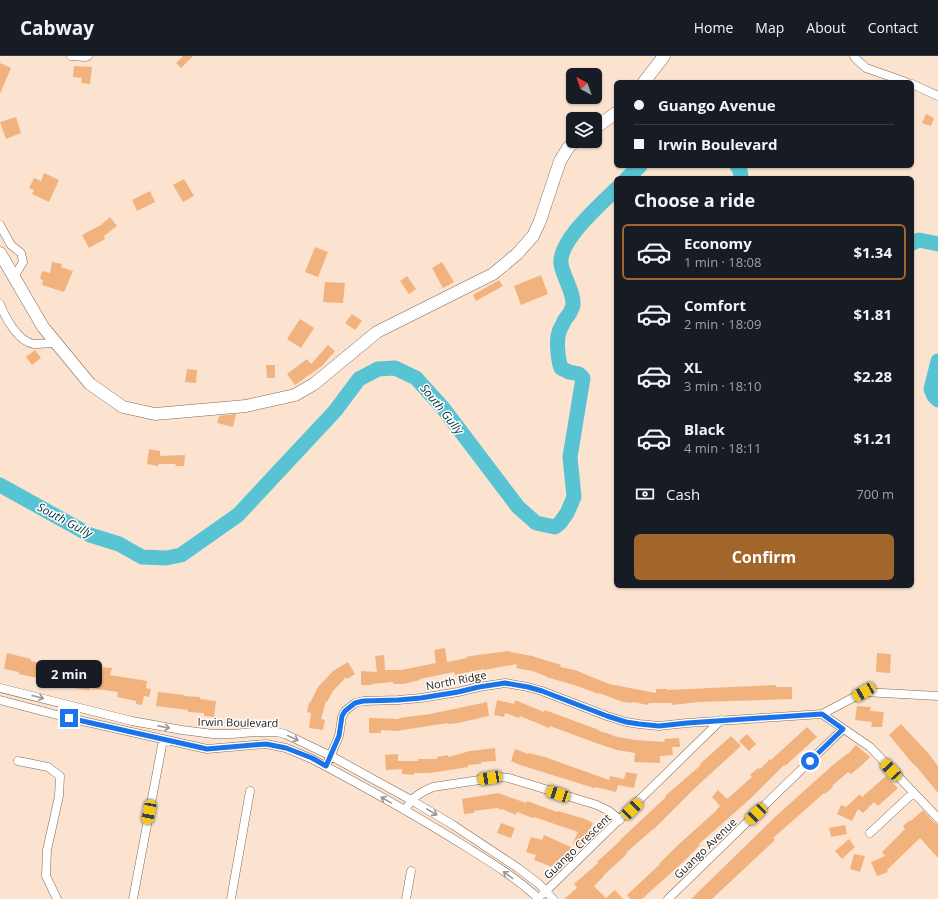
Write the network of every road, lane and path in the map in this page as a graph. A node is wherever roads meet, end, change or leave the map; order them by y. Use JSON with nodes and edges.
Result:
{"nodes":[{"id":1,"x":71,"y":56,"type":"edge"},
{"id":2,"x":88,"y":56,"type":"edge"},
{"id":3,"x":664,"y":56,"type":"edge"},
{"id":4,"x":854,"y":56,"type":"edge"},
{"id":5,"x":646,"y":80,"type":"edge"},
{"id":6,"x":900,"y":80,"type":"edge"},
{"id":7,"x":914,"y":85,"type":"edge"},
{"id":8,"x":938,"y":96,"type":"edge"},
{"id":9,"x":614,"y":114,"type":"edge"},
{"id":10,"x":602,"y":123,"type":"edge"},
{"id":11,"x":568,"y":148,"type":"edge"},
{"id":12,"x":0,"y":226,"type":"edge"},
{"id":13,"x":0,"y":252,"type":"edge"},
{"id":14,"x":14,"y":277,"type":"junction"},
{"id":15,"x":0,"y":304,"type":"edge"},
{"id":16,"x":56,"y":343,"type":"junction"},
{"id":17,"x":0,"y":688,"type":"edge"},
{"id":18,"x":938,"y":696,"type":"edge"},
{"id":19,"x":0,"y":700,"type":"edge"},
{"id":20,"x":72,"y":706,"type":"junction"},
{"id":21,"x":822,"y":714,"type":"junction"},
{"id":22,"x":69,"y":718,"type":"junction"},
{"id":23,"x":722,"y":720,"type":"junction"},
{"id":24,"x":843,"y":729,"type":"junction"},
{"id":25,"x":182,"y":730,"type":"junction"},
{"id":26,"x":241,"y":734,"type":"junction"},
{"id":27,"x":163,"y":740,"type":"junction"},
{"id":28,"x":180,"y":743,"type":"junction"},
{"id":29,"x":242,"y":746,"type":"junction"},
{"id":30,"x":331,"y":756,"type":"junction"},
{"id":31,"x":18,"y":761,"type":"dead end"},
{"id":32,"x":326,"y":766,"type":"junction"},
{"id":33,"x":250,"y":791,"type":"dead end"},
{"id":34,"x":913,"y":793,"type":"junction"},
{"id":35,"x":411,"y":800,"type":"junction"},
{"id":36,"x":405,"y":810,"type":"junction"},
{"id":37,"x":938,"y":818,"type":"edge"},
{"id":38,"x":620,"y":820,"type":"junction"},
{"id":39,"x":870,"y":833,"type":"dead end"},
{"id":40,"x":411,"y":871,"type":"dead end"},
{"id":41,"x":546,"y":891,"type":"junction"},
{"id":42,"x":57,"y":899,"type":"edge"},
{"id":43,"x":133,"y":899,"type":"edge"},
{"id":44,"x":231,"y":899,"type":"edge"},
{"id":45,"x":406,"y":899,"type":"edge"},
{"id":46,"x":538,"y":899,"type":"edge"},
{"id":47,"x":553,"y":899,"type":"edge"},
{"id":48,"x":668,"y":899,"type":"edge"}],
"edges":[{"from":1,"to":2,"type":"street"},
{"from":3,"to":5,"type":"main road"},
{"from":4,"to":6,"type":"street"},
{"from":7,"to":8,"type":"street"},
{"from":9,"to":10,"type":"main road"},
{"from":11,"to":16,"type":"main road"},
{"from":12,"to":14,"type":"street"},
{"from":13,"to":14,"type":"main road"},
{"from":14,"to":16,"type":"main road"},
{"from":15,"to":16,"type":"street"},
{"from":17,"to":20,"type":"street","name":"Irwin Boulevard","one_way":true},
{"from":18,"to":21,"type":"street"},
{"from":19,"to":22,"type":"street","name":"Irwin Boulevard"},
{"from":20,"to":22,"type":"street"},
{"from":20,"to":25,"type":"street","name":"Irwin Boulevard","one_way":true},
{"from":21,"to":23,"type":"street"},
{"from":21,"to":24,"type":"street"},
{"from":22,"to":27,"type":"street","name":"Irwin Boulevard"},
{"from":23,"to":30,"type":"street","name":"North Ridge"},
{"from":23,"to":38,"type":"street","name":"Guango Crescent"},
{"from":24,"to":34,"type":"street"},
{"from":24,"to":48,"type":"street","name":"Guango Avenue"},
{"from":25,"to":26,"type":"street","name":"Irwin Boulevard"},
{"from":25,"to":28,"type":"street"},
{"from":26,"to":29,"type":"street"},
{"from":26,"to":30,"type":"street","name":"Irwin Boulevard","one_way":true},
{"from":27,"to":28,"type":"street","name":"Irwin Boulevard"},
{"from":27,"to":43,"type":"street"},
{"from":28,"to":29,"type":"street","name":"Irwin Boulevard"},
{"from":29,"to":32,"type":"street","name":"Irwin Boulevard"},
{"from":30,"to":32,"type":"street","name":"North Ridge"},
{"from":30,"to":35,"type":"street","name":"Irwin Boulevard"},
{"from":31,"to":42,"type":"street"},
{"from":36,"to":32,"type":"street","name":"Irwin Boulevard","one_way":true},
{"from":33,"to":44,"type":"street"},
{"from":34,"to":37,"type":"street"},
{"from":34,"to":39,"type":"street"},
{"from":35,"to":36,"type":"street"},
{"from":35,"to":38,"type":"street"},
{"from":35,"to":41,"type":"street","name":"Irwin Boulevard","one_way":true},
{"from":46,"to":36,"type":"street","name":"Irwin Boulevard","one_way":true},
{"from":38,"to":41,"type":"street","name":"Guango Crescent"},
{"from":40,"to":45,"type":"street"},
{"from":41,"to":46,"type":"street","name":"Guango Crescent"},
{"from":41,"to":47,"type":"street","name":"Irwin Boulevard"}]}
